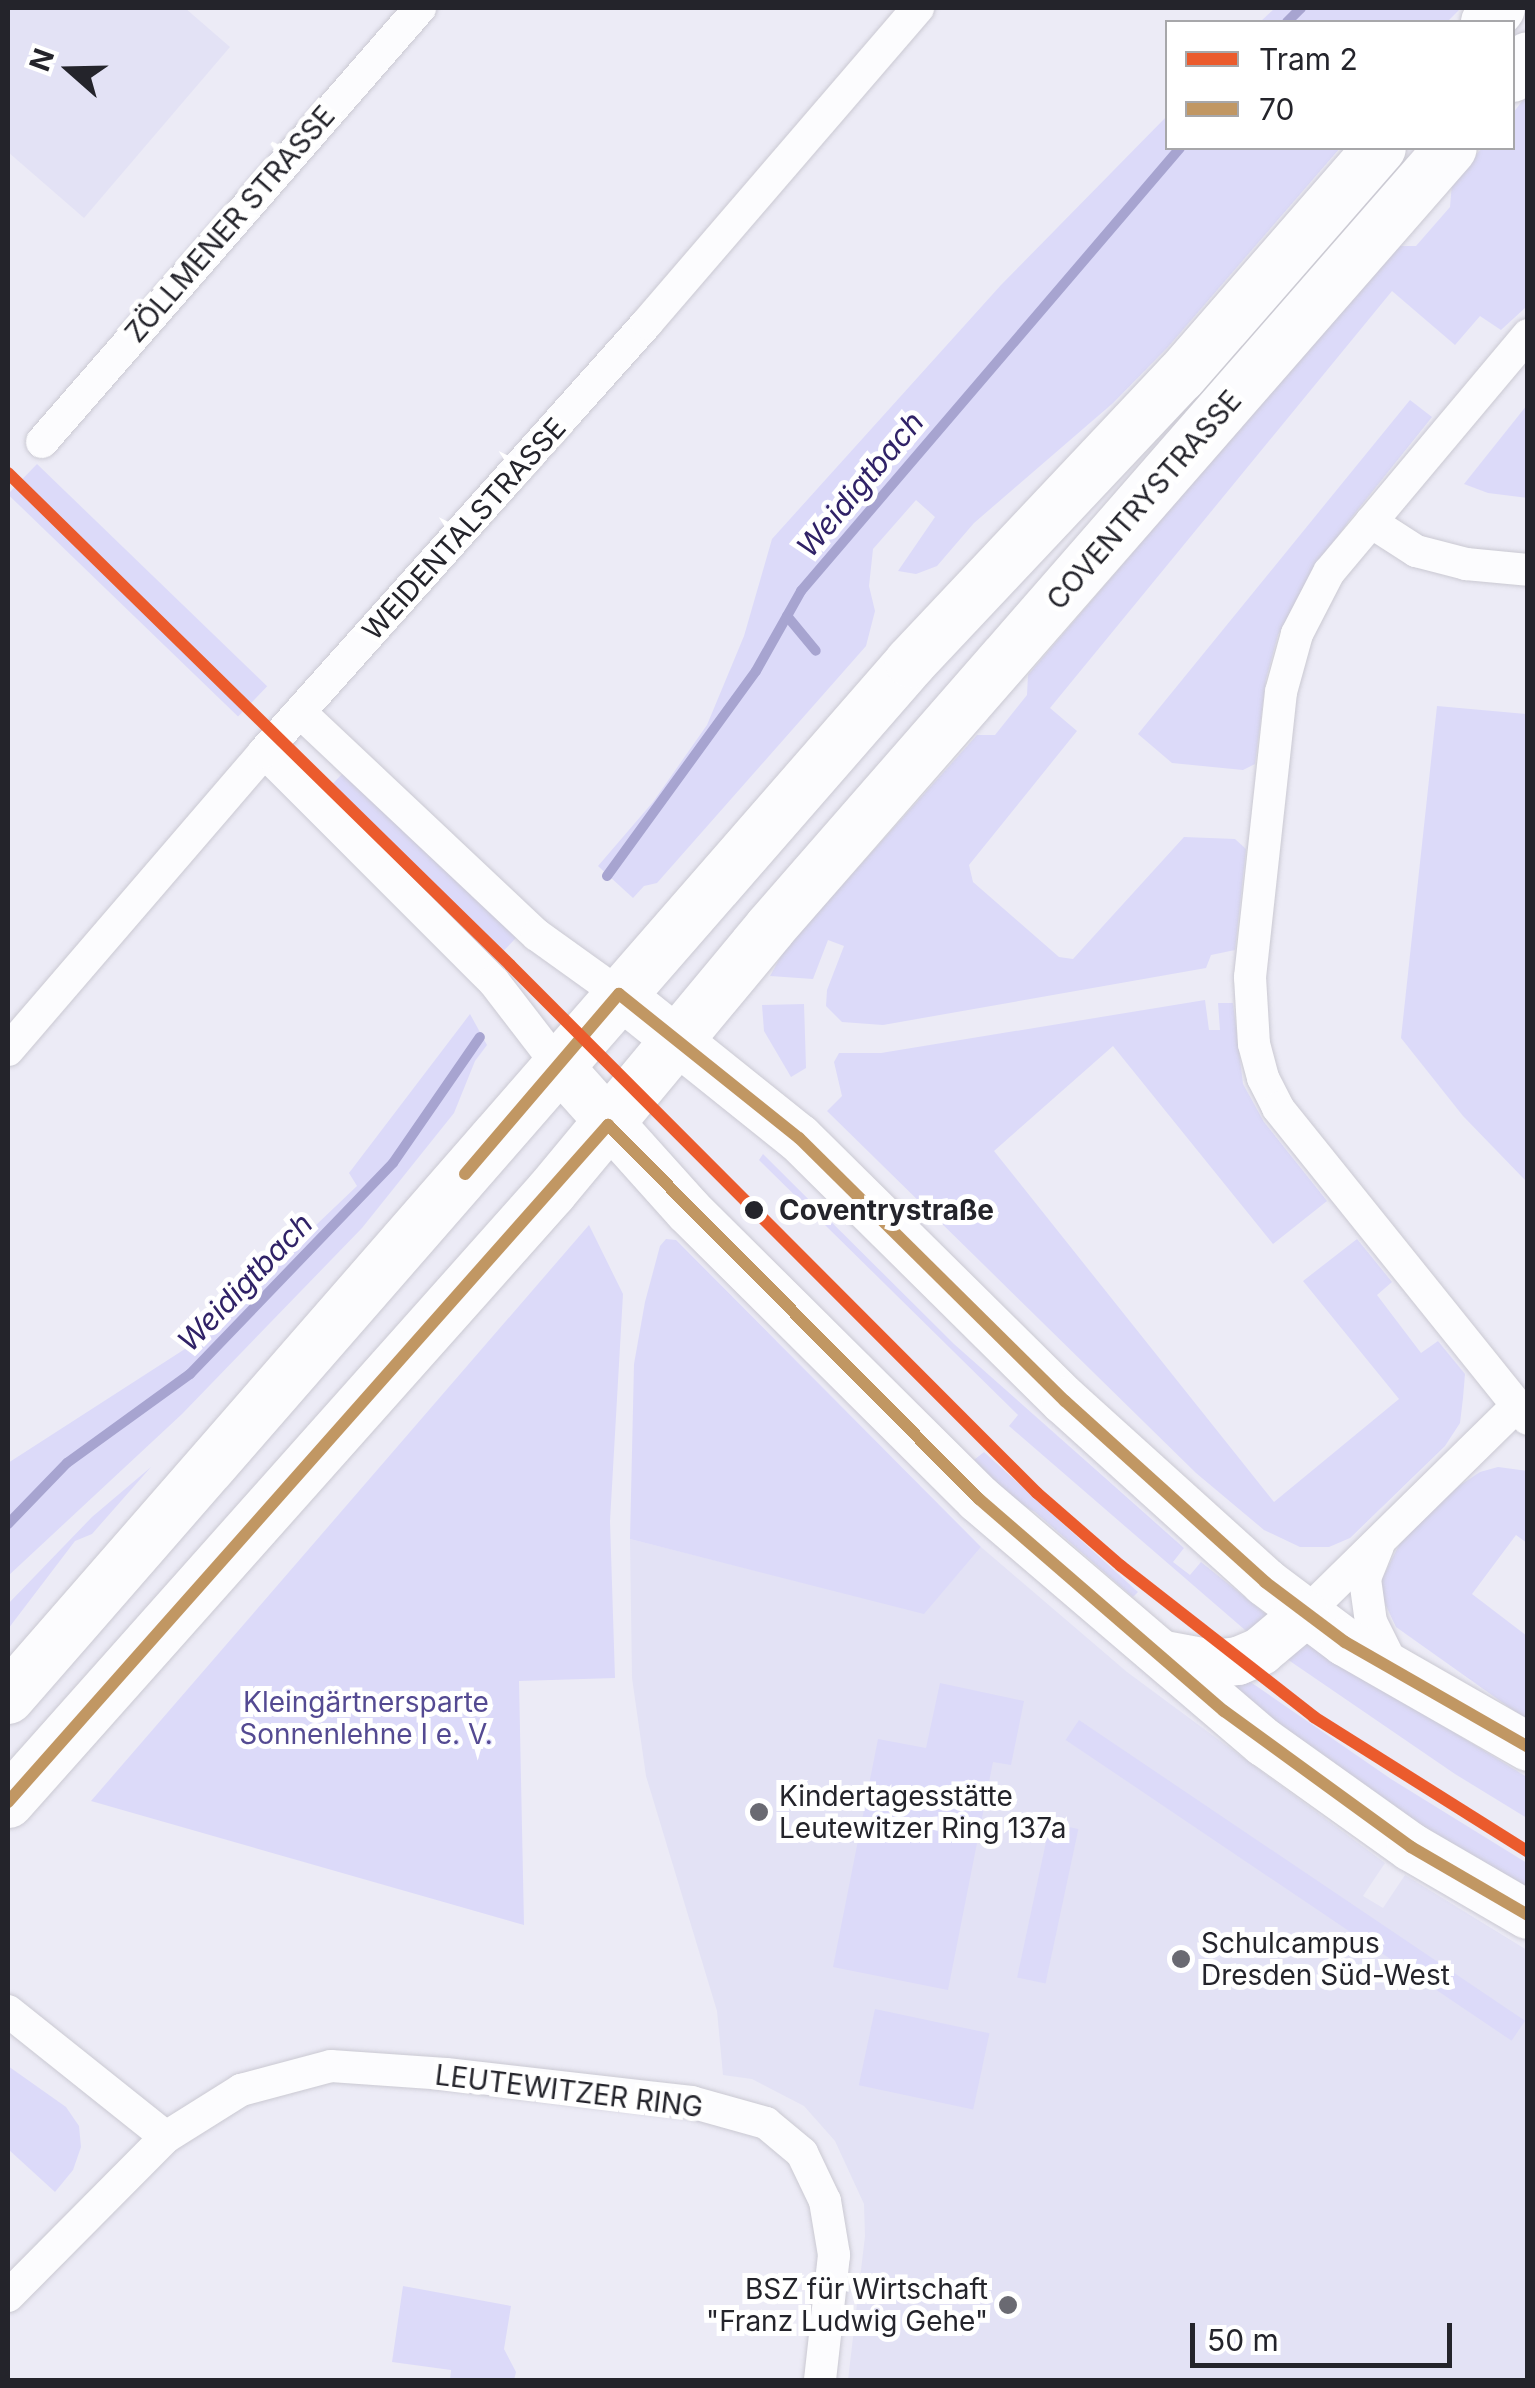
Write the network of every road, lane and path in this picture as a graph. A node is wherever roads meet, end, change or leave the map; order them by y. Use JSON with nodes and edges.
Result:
{"nodes":[{"id":1,"x":420,"y":8,"type":"edge"},
{"id":2,"x":918,"y":8,"type":"edge"},
{"id":3,"x":1378,"y":150,"type":"edge"},
{"id":4,"x":1449,"y":150,"type":"edge"},
{"id":5,"x":1528,"y":335,"type":"edge"},
{"id":6,"x":42,"y":442,"type":"dead end"},
{"id":7,"x":1370,"y":522,"type":"junction"},
{"id":8,"x":1528,"y":570,"type":"edge"},
{"id":9,"x":300,"y":712,"type":"junction"},
{"id":10,"x":264,"y":752,"type":"junction"},
{"id":11,"x":619,"y":994,"type":"junction"},
{"id":12,"x":678,"y":1041,"type":"junction"},
{"id":13,"x":8,"y":1050,"type":"edge"},
{"id":14,"x":558,"y":1065,"type":"junction"},
{"id":15,"x":608,"y":1125,"type":"junction"},
{"id":16,"x":1522,"y":1412,"type":"edge"},
{"id":17,"x":1380,"y":1541,"type":"junction"},
{"id":18,"x":1305,"y":1614,"type":"junction"},
{"id":19,"x":1165,"y":1655,"type":"junction"},
{"id":20,"x":1394,"y":1668,"type":"junction"},
{"id":21,"x":8,"y":1698,"type":"edge"},
{"id":22,"x":1528,"y":1747,"type":"edge"},
{"id":23,"x":8,"y":1802,"type":"edge"},
{"id":24,"x":1528,"y":1915,"type":"edge"},
{"id":25,"x":8,"y":2011,"type":"edge"},
{"id":26,"x":166,"y":2138,"type":"junction"},
{"id":27,"x":8,"y":2296,"type":"edge"},
{"id":28,"x":820,"y":2380,"type":"edge"}],
"edges":[{"from":1,"to":6,"type":"street","name":"ZÖLLMENER STRASSE"},
{"from":2,"to":9,"type":"street","name":"WEIDENTALSTRASSE"},
{"from":3,"to":11,"type":"main road","name":"COVENTRYSTRASSE"},
{"from":4,"to":12,"type":"main road","name":"COVENTRYSTRASSE"},
{"from":5,"to":7,"type":"street"},
{"from":7,"to":8,"type":"street"},
{"from":7,"to":16,"type":"street"},
{"from":9,"to":10,"type":"street","name":"WEIDENTALSTRASSE"},
{"from":9,"to":11,"type":"street"},
{"from":10,"to":13,"type":"street","name":"WEIDENTALSTRASSE"},
{"from":10,"to":14,"type":"street"},
{"from":11,"to":12,"type":"main road"},
{"from":11,"to":14,"type":"main road","name":"COVENTRYSTRASSE"},
{"from":12,"to":15,"type":"main road","name":"COVENTRYSTRASSE"},
{"from":12,"to":18,"type":"main road"},
{"from":14,"to":15,"type":"main road"},
{"from":14,"to":21,"type":"main road","name":"COVENTRYSTRASSE"},
{"from":15,"to":19,"type":"main road"},
{"from":15,"to":23,"type":"main road","name":"COVENTRYSTRASSE"},
{"from":16,"to":17,"type":"street"},
{"from":17,"to":18,"type":"street"},
{"from":17,"to":20,"type":"street"},
{"from":18,"to":19,"type":"main road"},
{"from":18,"to":20,"type":"main road"},
{"from":19,"to":24,"type":"main road"},
{"from":20,"to":22,"type":"main road"},
{"from":25,"to":26,"type":"street"},
{"from":26,"to":27,"type":"street","name":"LEUTEWITZER RING"},
{"from":26,"to":28,"type":"street","name":"LEUTEWITZER RING"}]}
